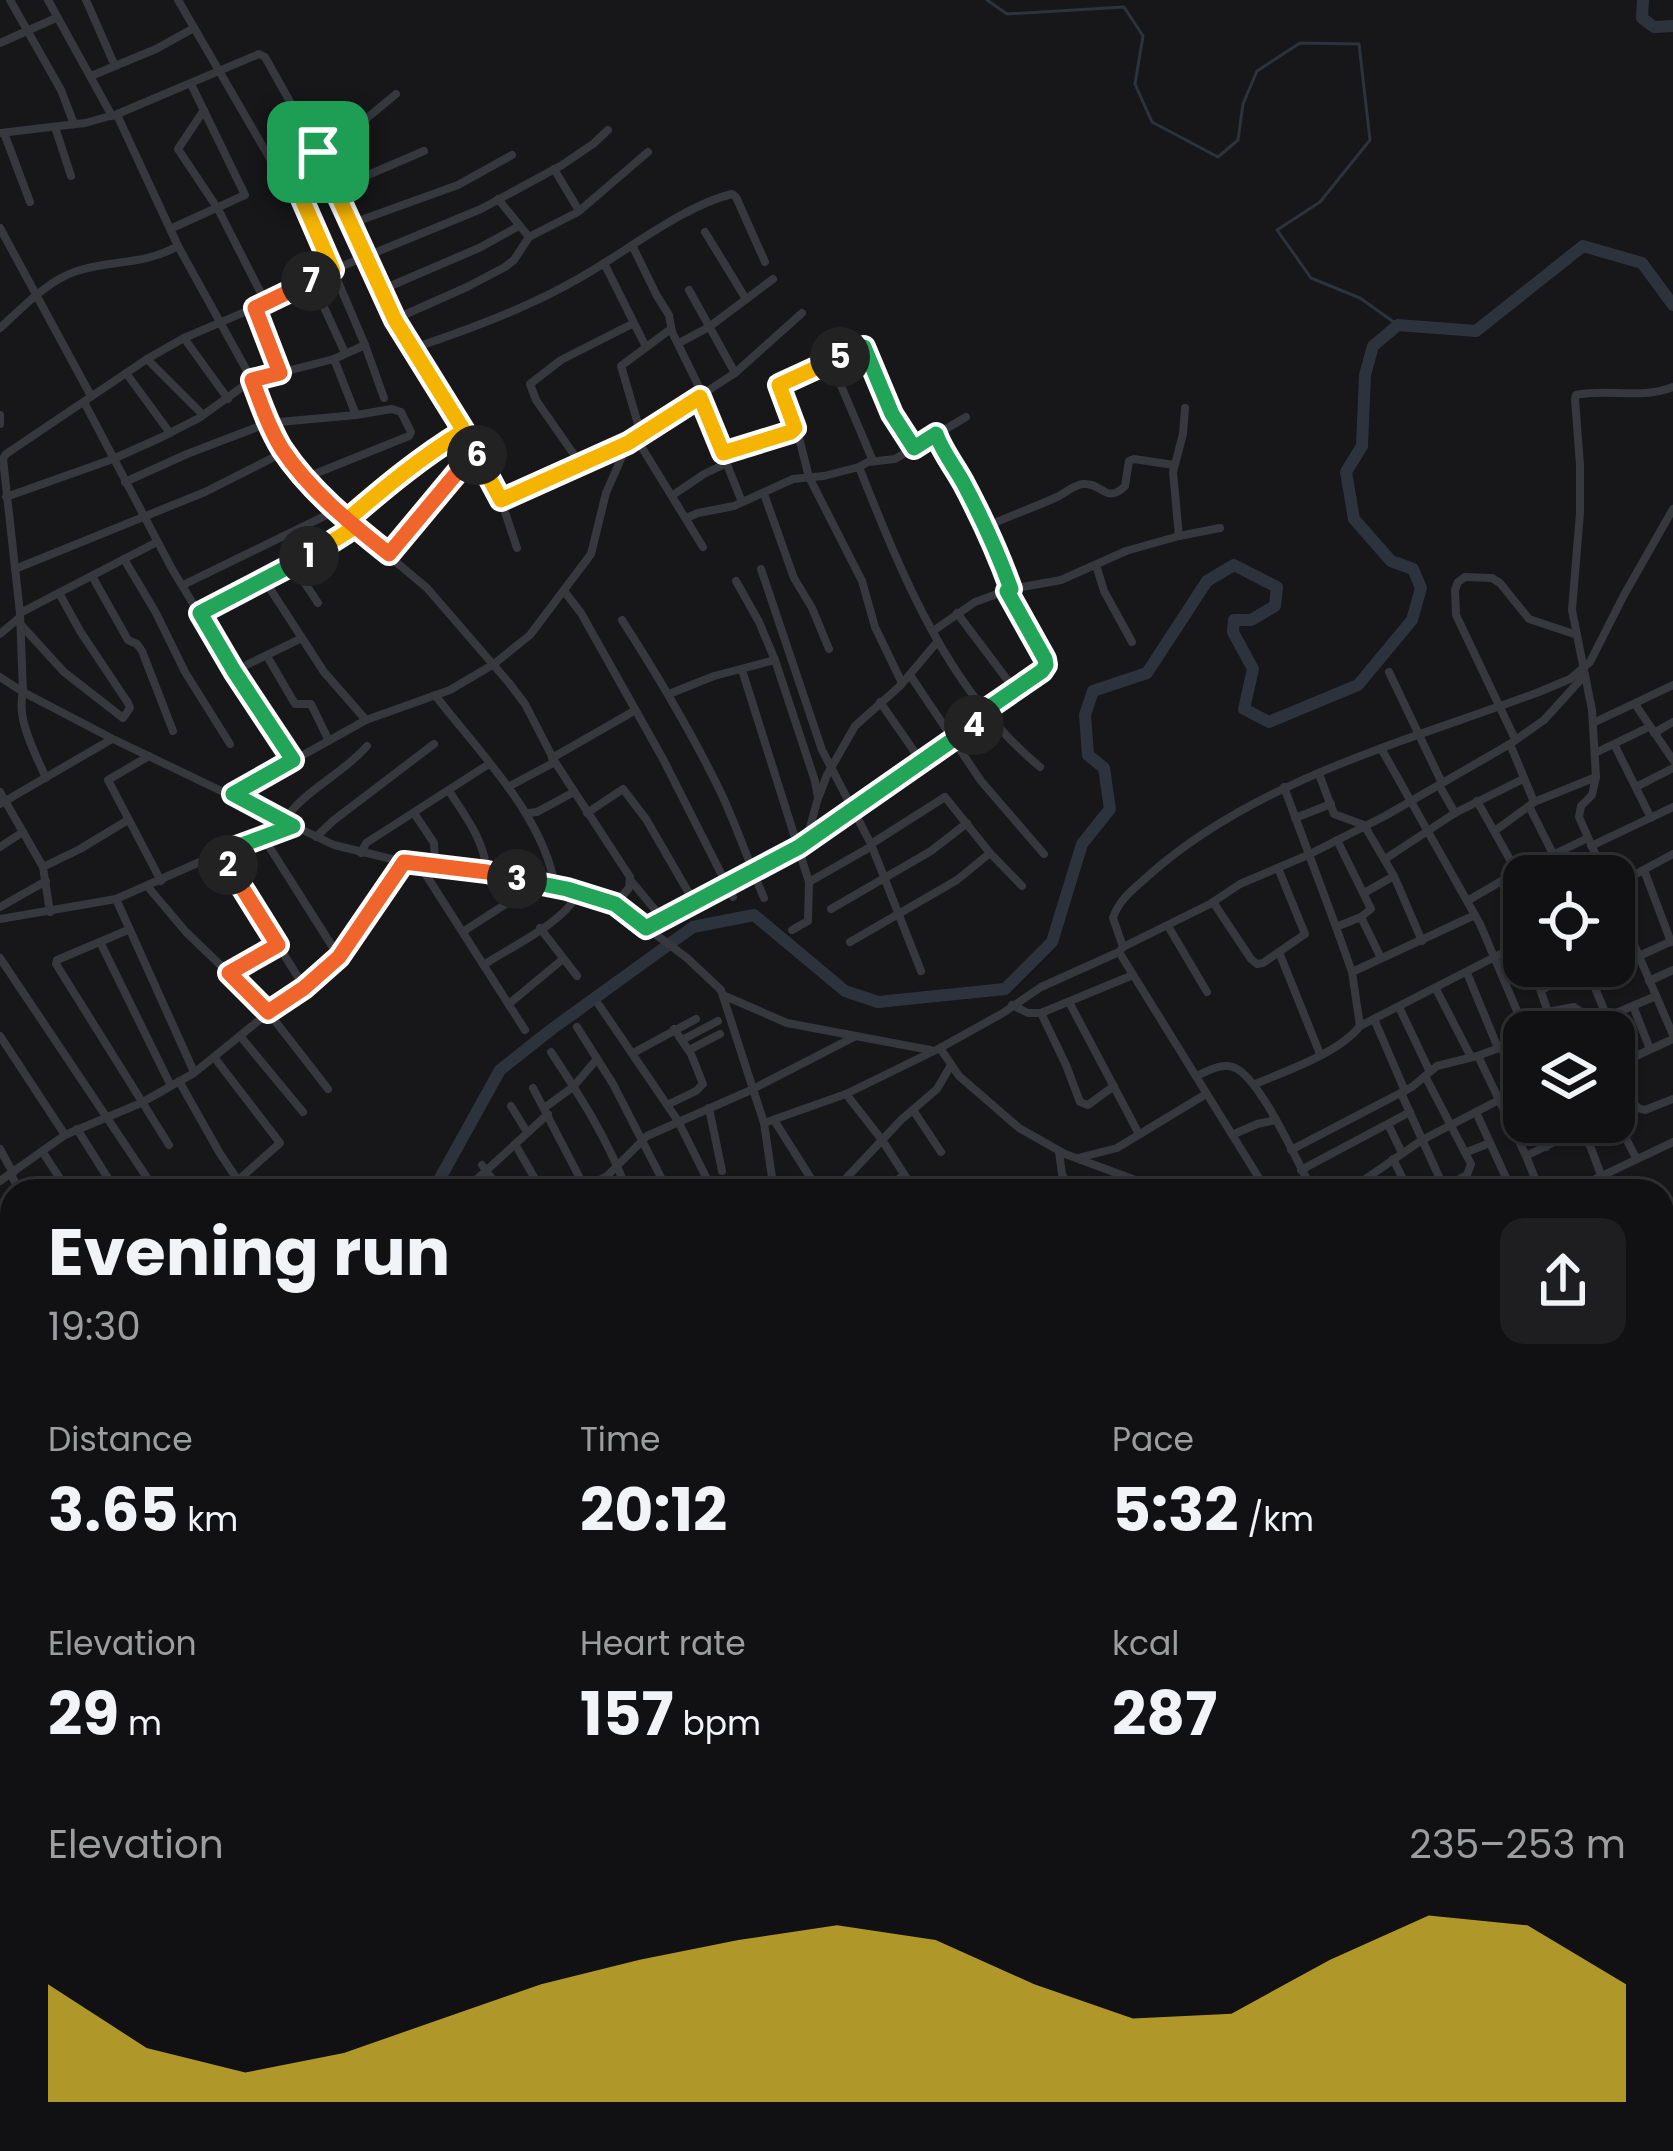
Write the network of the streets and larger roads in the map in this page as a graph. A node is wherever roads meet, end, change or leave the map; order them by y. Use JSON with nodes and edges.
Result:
{"nodes":[{"id":1,"x":10,"y":0,"type":"edge"},
{"id":2,"x":48,"y":0,"type":"edge"},
{"id":3,"x":86,"y":0,"type":"edge"},
{"id":4,"x":178,"y":0,"type":"edge"},
{"id":5,"x":56,"y":17,"type":"junction"},
{"id":6,"x":194,"y":28,"type":"junction"},
{"id":7,"x":27,"y":30,"type":"junction"},
{"id":8,"x":0,"y":44,"type":"edge"},
{"id":9,"x":116,"y":66,"type":"junction"},
{"id":10,"x":218,"y":72,"type":"junction"},
{"id":11,"x":91,"y":76,"type":"junction"},
{"id":12,"x":190,"y":84,"type":"junction"},
{"id":13,"x":396,"y":94,"type":"dead end"},
{"id":14,"x":204,"y":110,"type":"junction"},
{"id":15,"x":113,"y":116,"type":"junction"},
{"id":16,"x":74,"y":124,"type":"junction"},
{"id":17,"x":55,"y":127,"type":"junction"},
{"id":18,"x":608,"y":130,"type":"dead end"},
{"id":19,"x":2,"y":133,"type":"edge"},
{"id":20,"x":344,"y":134,"type":"junction"},
{"id":21,"x":424,"y":151,"type":"dead end"},
{"id":22,"x":318,"y":152,"type":"junction"},
{"id":23,"x":647,"y":152,"type":"dead end"},
{"id":24,"x":512,"y":155,"type":"dead end"},
{"id":25,"x":554,"y":169,"type":"junction"},
{"id":26,"x":71,"y":176,"type":"dead end"},
{"id":27,"x":280,"y":176,"type":"dead end"},
{"id":28,"x":498,"y":199,"type":"junction"},
{"id":29,"x":30,"y":202,"type":"dead end"},
{"id":30,"x":216,"y":206,"type":"junction"},
{"id":31,"x":578,"y":210,"type":"junction"},
{"id":32,"x":350,"y":224,"type":"junction"},
{"id":33,"x":518,"y":226,"type":"junction"},
{"id":34,"x":0,"y":228,"type":"edge"},
{"id":35,"x":170,"y":229,"type":"junction"},
{"id":36,"x":705,"y":232,"type":"dead end"},
{"id":37,"x":529,"y":237,"type":"junction"},
{"id":38,"x":632,"y":245,"type":"junction"},
{"id":39,"x":178,"y":246,"type":"junction"},
{"id":40,"x":365,"y":257,"type":"junction"},
{"id":41,"x":765,"y":262,"type":"dead end"},
{"id":42,"x":603,"y":263,"type":"junction"},
{"id":43,"x":333,"y":270,"type":"junction"},
{"id":44,"x":773,"y":279,"type":"dead end"},
{"id":45,"x":312,"y":280,"type":"junction"},
{"id":46,"x":381,"y":290,"type":"junction"},
{"id":47,"x":688,"y":290,"type":"dead end"},
{"id":48,"x":37,"y":296,"type":"junction"},
{"id":49,"x":746,"y":299,"type":"junction"},
{"id":50,"x":266,"y":303,"type":"junction"},
{"id":51,"x":255,"y":308,"type":"junction"},
{"id":52,"x":802,"y":313,"type":"dead end"},
{"id":53,"x":220,"y":320,"type":"junction"},
{"id":54,"x":395,"y":320,"type":"junction"},
{"id":55,"x":2,"y":322,"type":"edge"},
{"id":56,"x":632,"y":324,"type":"junction"},
{"id":57,"x":709,"y":327,"type":"junction"},
{"id":58,"x":672,"y":332,"type":"junction"},
{"id":59,"x":184,"y":338,"type":"junction"},
{"id":60,"x":679,"y":343,"type":"junction"},
{"id":61,"x":365,"y":345,"type":"junction"},
{"id":62,"x":646,"y":347,"type":"junction"},
{"id":63,"x":411,"y":349,"type":"junction"},
{"id":64,"x":345,"y":353,"type":"junction"},
{"id":65,"x":147,"y":359,"type":"junction"},
{"id":66,"x":334,"y":359,"type":"junction"},
{"id":67,"x":831,"y":362,"type":"junction"},
{"id":68,"x":126,"y":373,"type":"junction"},
{"id":69,"x":280,"y":373,"type":"junction"},
{"id":70,"x":735,"y":373,"type":"junction"},
{"id":71,"x":252,"y":380,"type":"junction"},
{"id":72,"x":1673,"y":387,"type":"edge"},
{"id":73,"x":701,"y":396,"type":"junction"},
{"id":74,"x":384,"y":398,"type":"dead end"},
{"id":75,"x":88,"y":399,"type":"junction"},
{"id":76,"x":227,"y":399,"type":"junction"},
{"id":77,"x":1185,"y":408,"type":"dead end"},
{"id":78,"x":203,"y":415,"type":"junction"},
{"id":79,"x":356,"y":416,"type":"junction"},
{"id":80,"x":966,"y":417,"type":"dead end"},
{"id":81,"x":268,"y":423,"type":"junction"},
{"id":82,"x":795,"y":428,"type":"junction"},
{"id":83,"x":464,"y":431,"type":"junction"},
{"id":84,"x":170,"y":433,"type":"junction"},
{"id":85,"x":936,"y":434,"type":"junction"},
{"id":86,"x":635,"y":438,"type":"junction"},
{"id":87,"x":914,"y":448,"type":"junction"},
{"id":88,"x":475,"y":451,"type":"junction"},
{"id":89,"x":284,"y":452,"type":"junction"},
{"id":90,"x":725,"y":458,"type":"junction"},
{"id":91,"x":113,"y":459,"type":"junction"},
{"id":92,"x":872,"y":461,"type":"junction"},
{"id":93,"x":1174,"y":465,"type":"junction"},
{"id":94,"x":582,"y":466,"type":"junction"},
{"id":95,"x":859,"y":467,"type":"junction"},
{"id":96,"x":809,"y":477,"type":"junction"},
{"id":97,"x":307,"y":478,"type":"junction"},
{"id":98,"x":125,"y":482,"type":"junction"},
{"id":99,"x":764,"y":494,"type":"junction"},
{"id":100,"x":673,"y":495,"type":"junction"},
{"id":101,"x":6,"y":496,"type":"junction"},
{"id":102,"x":501,"y":500,"type":"junction"},
{"id":103,"x":742,"y":502,"type":"junction"},
{"id":104,"x":1673,"y":509,"type":"edge"},
{"id":105,"x":334,"y":511,"type":"junction"},
{"id":106,"x":143,"y":515,"type":"junction"},
{"id":107,"x":686,"y":518,"type":"junction"},
{"id":108,"x":351,"y":524,"type":"junction"},
{"id":109,"x":985,"y":527,"type":"junction"},
{"id":110,"x":1220,"y":528,"type":"dead end"},
{"id":111,"x":1179,"y":536,"type":"junction"},
{"id":112,"x":158,"y":542,"type":"junction"},
{"id":113,"x":703,"y":547,"type":"dead end"},
{"id":114,"x":517,"y":548,"type":"dead end"},
{"id":115,"x":389,"y":554,"type":"junction"},
{"id":116,"x":124,"y":559,"type":"junction"},
{"id":117,"x":293,"y":565,"type":"junction"},
{"id":118,"x":1096,"y":565,"type":"junction"},
{"id":119,"x":15,"y":569,"type":"junction"},
{"id":120,"x":761,"y":569,"type":"dead end"},
{"id":121,"x":92,"y":576,"type":"junction"},
{"id":122,"x":265,"y":581,"type":"junction"},
{"id":123,"x":736,"y":581,"type":"dead end"},
{"id":124,"x":183,"y":585,"type":"junction"},
{"id":125,"x":1009,"y":590,"type":"junction"},
{"id":126,"x":564,"y":591,"type":"junction"},
{"id":127,"x":59,"y":593,"type":"junction"},
{"id":128,"x":318,"y":603,"type":"dead end"},
{"id":129,"x":0,"y":611,"type":"edge"},
{"id":130,"x":200,"y":613,"type":"junction"},
{"id":131,"x":957,"y":613,"type":"junction"},
{"id":132,"x":19,"y":619,"type":"junction"},
{"id":133,"x":622,"y":620,"type":"dead end"},
{"id":134,"x":0,"y":634,"type":"edge"},
{"id":135,"x":1576,"y":635,"type":"junction"},
{"id":136,"x":935,"y":636,"type":"junction"},
{"id":137,"x":300,"y":639,"type":"junction"},
{"id":138,"x":1132,"y":642,"type":"dead end"},
{"id":139,"x":829,"y":649,"type":"dead end"},
{"id":140,"x":267,"y":656,"type":"junction"},
{"id":141,"x":776,"y":660,"type":"junction"},
{"id":142,"x":494,"y":664,"type":"junction"},
{"id":143,"x":742,"y":670,"type":"junction"},
{"id":144,"x":234,"y":671,"type":"junction"},
{"id":145,"x":1585,"y":671,"type":"junction"},
{"id":146,"x":1389,"y":672,"type":"dead end"},
{"id":147,"x":0,"y":677,"type":"edge"},
{"id":148,"x":906,"y":679,"type":"junction"},
{"id":149,"x":1673,"y":685,"type":"edge"},
{"id":150,"x":1016,"y":690,"type":"junction"},
{"id":151,"x":23,"y":692,"type":"junction"},
{"id":152,"x":669,"y":694,"type":"junction"},
{"id":153,"x":435,"y":695,"type":"junction"},
{"id":154,"x":880,"y":702,"type":"junction"},
{"id":155,"x":1635,"y":704,"type":"junction"},
{"id":156,"x":1499,"y":707,"type":"junction"},
{"id":157,"x":634,"y":711,"type":"junction"},
{"id":158,"x":985,"y":713,"type":"junction"},
{"id":159,"x":366,"y":720,"type":"junction"},
{"id":160,"x":1673,"y":722,"type":"edge"},
{"id":161,"x":1593,"y":723,"type":"junction"},
{"id":162,"x":1651,"y":730,"type":"junction"},
{"id":163,"x":173,"y":731,"type":"dead end"},
{"id":164,"x":1417,"y":736,"type":"junction"},
{"id":165,"x":113,"y":739,"type":"junction"},
{"id":166,"x":329,"y":740,"type":"junction"},
{"id":167,"x":952,"y":741,"type":"junction"},
{"id":168,"x":1512,"y":742,"type":"junction"},
{"id":169,"x":434,"y":743,"type":"dead end"},
{"id":170,"x":230,"y":744,"type":"dead end"},
{"id":171,"x":1614,"y":744,"type":"junction"},
{"id":172,"x":368,"y":746,"type":"dead end"},
{"id":173,"x":1382,"y":750,"type":"junction"},
{"id":174,"x":1595,"y":754,"type":"junction"},
{"id":175,"x":151,"y":755,"type":"junction"},
{"id":176,"x":293,"y":760,"type":"junction"},
{"id":177,"x":553,"y":760,"type":"junction"},
{"id":178,"x":921,"y":761,"type":"junction"},
{"id":179,"x":489,"y":764,"type":"junction"},
{"id":180,"x":1673,"y":764,"type":"edge"},
{"id":181,"x":832,"y":766,"type":"junction"},
{"id":182,"x":1040,"y":766,"type":"dead end"},
{"id":183,"x":1319,"y":774,"type":"junction"},
{"id":184,"x":1596,"y":777,"type":"junction"},
{"id":185,"x":46,"y":778,"type":"junction"},
{"id":186,"x":1523,"y":779,"type":"junction"},
{"id":187,"x":1440,"y":784,"type":"junction"},
{"id":188,"x":508,"y":787,"type":"junction"},
{"id":189,"x":1284,"y":788,"type":"junction"},
{"id":190,"x":1636,"y":788,"type":"junction"},
{"id":191,"x":448,"y":790,"type":"junction"},
{"id":192,"x":574,"y":792,"type":"junction"},
{"id":193,"x":233,"y":794,"type":"junction"},
{"id":194,"x":818,"y":797,"type":"junction"},
{"id":195,"x":2,"y":799,"type":"edge"},
{"id":196,"x":1478,"y":800,"type":"junction"},
{"id":197,"x":1411,"y":801,"type":"junction"},
{"id":198,"x":1330,"y":804,"type":"junction"},
{"id":199,"x":1532,"y":804,"type":"junction"},
{"id":200,"x":1673,"y":807,"type":"edge"},
{"id":201,"x":854,"y":808,"type":"junction"},
{"id":202,"x":414,"y":813,"type":"junction"},
{"id":203,"x":527,"y":813,"type":"junction"},
{"id":204,"x":587,"y":813,"type":"junction"},
{"id":205,"x":1455,"y":813,"type":"junction"},
{"id":206,"x":1295,"y":818,"type":"junction"},
{"id":207,"x":1651,"y":818,"type":"junction"},
{"id":208,"x":128,"y":820,"type":"junction"},
{"id":209,"x":289,"y":823,"type":"junction"},
{"id":210,"x":967,"y":823,"type":"junction"},
{"id":211,"x":1364,"y":825,"type":"junction"},
{"id":212,"x":1496,"y":830,"type":"junction"},
{"id":213,"x":1428,"y":831,"type":"junction"},
{"id":214,"x":23,"y":832,"type":"junction"},
{"id":215,"x":263,"y":837,"type":"junction"},
{"id":216,"x":316,"y":837,"type":"junction"},
{"id":217,"x":1336,"y":840,"type":"junction"},
{"id":218,"x":1590,"y":842,"type":"junction"},
{"id":219,"x":802,"y":843,"type":"junction"},
{"id":220,"x":872,"y":845,"type":"junction"},
{"id":221,"x":0,"y":847,"type":"edge"},
{"id":222,"x":220,"y":853,"type":"junction"},
{"id":223,"x":361,"y":853,"type":"junction"},
{"id":224,"x":990,"y":853,"type":"junction"},
{"id":225,"x":1044,"y":854,"type":"dead end"},
{"id":226,"x":1308,"y":854,"type":"junction"},
{"id":227,"x":1555,"y":854,"type":"joint"},
{"id":228,"x":1673,"y":854,"type":"edge"},
{"id":229,"x":1508,"y":855,"type":"edge"},
{"id":230,"x":1595,"y":855,"type":"edge"},
{"id":231,"x":1385,"y":859,"type":"junction"},
{"id":232,"x":404,"y":862,"type":"junction"},
{"id":233,"x":418,"y":863,"type":"junction"},
{"id":234,"x":435,"y":864,"type":"junction"},
{"id":235,"x":43,"y":867,"type":"junction"},
{"id":236,"x":1278,"y":868,"type":"junction"},
{"id":237,"x":754,"y":870,"type":"junction"},
{"id":238,"x":1644,"y":870,"type":"junction"},
{"id":239,"x":487,"y":872,"type":"junction"},
{"id":240,"x":1635,"y":875,"type":"edge"},
{"id":241,"x":1394,"y":876,"type":"junction"},
{"id":242,"x":884,"y":878,"type":"junction"},
{"id":243,"x":1503,"y":880,"type":"edge"},
{"id":244,"x":46,"y":881,"type":"junction"},
{"id":245,"x":161,"y":881,"type":"junction"},
{"id":246,"x":528,"y":881,"type":"junction"},
{"id":247,"x":632,"y":882,"type":"junction"},
{"id":248,"x":809,"y":882,"type":"junction"},
{"id":249,"x":554,"y":886,"type":"junction"},
{"id":250,"x":728,"y":886,"type":"junction"},
{"id":251,"x":1022,"y":886,"type":"dead end"},
{"id":252,"x":148,"y":887,"type":"junction"},
{"id":253,"x":578,"y":892,"type":"junction"},
{"id":254,"x":1364,"y":893,"type":"junction"},
{"id":255,"x":733,"y":897,"type":"dead end"},
{"id":256,"x":764,"y":898,"type":"dead end"},
{"id":257,"x":116,"y":899,"type":"junction"},
{"id":258,"x":1467,"y":901,"type":"junction"},
{"id":259,"x":694,"y":902,"type":"junction"},
{"id":260,"x":1213,"y":902,"type":"junction"},
{"id":261,"x":615,"y":904,"type":"junction"},
{"id":262,"x":0,"y":907,"type":"edge"},
{"id":263,"x":832,"y":909,"type":"dead end"},
{"id":264,"x":50,"y":912,"type":"junction"},
{"id":265,"x":898,"y":914,"type":"junction"},
{"id":266,"x":1475,"y":915,"type":"junction"},
{"id":267,"x":1361,"y":917,"type":"junction"},
{"id":268,"x":662,"y":918,"type":"junction"},
{"id":269,"x":0,"y":920,"type":"edge"},
{"id":270,"x":1168,"y":926,"type":"junction"},
{"id":271,"x":1336,"y":927,"type":"junction"},
{"id":272,"x":540,"y":928,"type":"junction"},
{"id":273,"x":646,"y":928,"type":"junction"},
{"id":274,"x":128,"y":930,"type":"junction"},
{"id":275,"x":792,"y":930,"type":"dead end"},
{"id":276,"x":464,"y":932,"type":"junction"},
{"id":277,"x":850,"y":941,"type":"dead end"},
{"id":278,"x":1422,"y":941,"type":"junction"},
{"id":279,"x":1672,"y":941,"type":"edge"},
{"id":280,"x":100,"y":942,"type":"junction"},
{"id":281,"x":278,"y":945,"type":"junction"},
{"id":282,"x":1635,"y":947,"type":"edge"},
{"id":283,"x":1121,"y":950,"type":"junction"},
{"id":284,"x":1280,"y":952,"type":"junction"},
{"id":285,"x":1503,"y":955,"type":"edge"},
{"id":286,"x":1639,"y":956,"type":"junction"},
{"id":287,"x":339,"y":957,"type":"junction"},
{"id":288,"x":0,"y":958,"type":"edge"},
{"id":289,"x":1382,"y":958,"type":"junction"},
{"id":290,"x":1496,"y":958,"type":"junction"},
{"id":291,"x":563,"y":959,"type":"junction"},
{"id":292,"x":485,"y":964,"type":"junction"},
{"id":293,"x":1673,"y":970,"type":"edge"},
{"id":294,"x":921,"y":971,"type":"dead end"},
{"id":295,"x":1352,"y":972,"type":"junction"},
{"id":296,"x":229,"y":973,"type":"junction"},
{"id":297,"x":1467,"y":974,"type":"junction"},
{"id":298,"x":1132,"y":975,"type":"junction"},
{"id":299,"x":577,"y":976,"type":"dead end"},
{"id":300,"x":1649,"y":981,"type":"junction"},
{"id":301,"x":1540,"y":987,"type":"edge"},
{"id":302,"x":1547,"y":987,"type":"edge"},
{"id":303,"x":304,"y":988,"type":"junction"},
{"id":304,"x":1436,"y":989,"type":"junction"},
{"id":305,"x":1541,"y":990,"type":"junction"},
{"id":306,"x":1207,"y":992,"type":"dead end"},
{"id":307,"x":724,"y":996,"type":"junction"},
{"id":308,"x":1656,"y":996,"type":"junction"},
{"id":309,"x":1069,"y":1002,"type":"junction"},
{"id":310,"x":510,"y":1003,"type":"junction"},
{"id":311,"x":599,"y":1005,"type":"dead end"},
{"id":312,"x":1012,"y":1006,"type":"junction"},
{"id":313,"x":1633,"y":1006,"type":"junction"},
{"id":314,"x":1399,"y":1007,"type":"junction"},
{"id":315,"x":1565,"y":1009,"type":"joint"},
{"id":316,"x":1518,"y":1011,"type":"edge"},
{"id":317,"x":1548,"y":1011,"type":"edge"},
{"id":318,"x":1554,"y":1011,"type":"edge"},
{"id":319,"x":1582,"y":1011,"type":"edge"},
{"id":320,"x":1621,"y":1011,"type":"edge"},
{"id":321,"x":268,"y":1012,"type":"junction"},
{"id":322,"x":1041,"y":1013,"type":"junction"},
{"id":323,"x":1669,"y":1015,"type":"edge"},
{"id":324,"x":696,"y":1018,"type":"dead end"},
{"id":325,"x":1374,"y":1019,"type":"junction"},
{"id":326,"x":718,"y":1021,"type":"dead end"},
{"id":327,"x":1360,"y":1026,"type":"junction"},
{"id":328,"x":578,"y":1027,"type":"dead end"},
{"id":329,"x":674,"y":1029,"type":"junction"},
{"id":330,"x":525,"y":1030,"type":"dead end"},
{"id":331,"x":720,"y":1034,"type":"dead end"},
{"id":332,"x":0,"y":1036,"type":"edge"},
{"id":333,"x":240,"y":1036,"type":"junction"},
{"id":334,"x":856,"y":1036,"type":"junction"},
{"id":335,"x":1673,"y":1037,"type":"edge"},
{"id":336,"x":682,"y":1040,"type":"junction"},
{"id":337,"x":1503,"y":1046,"type":"edge"},
{"id":338,"x":1500,"y":1047,"type":"junction"},
{"id":339,"x":688,"y":1050,"type":"junction"},
{"id":340,"x":937,"y":1050,"type":"junction"},
{"id":341,"x":1650,"y":1050,"type":"junction"},
{"id":342,"x":551,"y":1052,"type":"dead end"},
{"id":343,"x":633,"y":1053,"type":"junction"},
{"id":344,"x":1503,"y":1053,"type":"edge"},
{"id":345,"x":1320,"y":1054,"type":"junction"},
{"id":346,"x":1635,"y":1056,"type":"edge"},
{"id":347,"x":214,"y":1057,"type":"junction"},
{"id":348,"x":1474,"y":1057,"type":"junction"},
{"id":349,"x":597,"y":1059,"type":"junction"},
{"id":350,"x":952,"y":1064,"type":"junction"},
{"id":351,"x":194,"y":1072,"type":"junction"},
{"id":352,"x":1427,"y":1073,"type":"junction"},
{"id":353,"x":1196,"y":1076,"type":"junction"},
{"id":354,"x":174,"y":1082,"type":"junction"},
{"id":355,"x":1255,"y":1084,"type":"junction"},
{"id":356,"x":1114,"y":1086,"type":"junction"},
{"id":357,"x":573,"y":1087,"type":"junction"},
{"id":358,"x":532,"y":1088,"type":"dead end"},
{"id":359,"x":328,"y":1089,"type":"dead end"},
{"id":360,"x":751,"y":1090,"type":"junction"},
{"id":361,"x":1403,"y":1092,"type":"junction"},
{"id":362,"x":846,"y":1094,"type":"junction"},
{"id":363,"x":1206,"y":1094,"type":"junction"},
{"id":364,"x":1389,"y":1099,"type":"junction"},
{"id":365,"x":1673,"y":1099,"type":"edge"},
{"id":366,"x":1499,"y":1100,"type":"junction"},
{"id":367,"x":141,"y":1103,"type":"junction"},
{"id":368,"x":1635,"y":1104,"type":"edge"},
{"id":369,"x":668,"y":1105,"type":"junction"},
{"id":370,"x":512,"y":1106,"type":"dead end"},
{"id":371,"x":709,"y":1108,"type":"junction"},
{"id":372,"x":1503,"y":1108,"type":"edge"},
{"id":373,"x":913,"y":1110,"type":"junction"},
{"id":374,"x":546,"y":1111,"type":"junction"},
{"id":375,"x":303,"y":1112,"type":"dead end"},
{"id":376,"x":1409,"y":1112,"type":"junction"},
{"id":377,"x":1476,"y":1112,"type":"junction"},
{"id":378,"x":1358,"y":1115,"type":"junction"},
{"id":379,"x":105,"y":1117,"type":"junction"},
{"id":380,"x":1276,"y":1120,"type":"junction"},
{"id":381,"x":678,"y":1121,"type":"junction"},
{"id":382,"x":769,"y":1121,"type":"junction"},
{"id":383,"x":1392,"y":1121,"type":"junction"},
{"id":384,"x":1453,"y":1125,"type":"junction"},
{"id":385,"x":77,"y":1129,"type":"junction"},
{"id":386,"x":527,"y":1132,"type":"junction"},
{"id":387,"x":1139,"y":1134,"type":"junction"},
{"id":388,"x":1368,"y":1134,"type":"junction"},
{"id":389,"x":65,"y":1135,"type":"junction"},
{"id":390,"x":1232,"y":1136,"type":"junction"},
{"id":391,"x":882,"y":1140,"type":"junction"},
{"id":392,"x":1422,"y":1140,"type":"junction"},
{"id":393,"x":643,"y":1141,"type":"junction"},
{"id":394,"x":1673,"y":1142,"type":"edge"},
{"id":395,"x":1490,"y":1143,"type":"junction"},
{"id":396,"x":1520,"y":1143,"type":"edge"},
{"id":397,"x":1544,"y":1143,"type":"edge"},
{"id":398,"x":1552,"y":1143,"type":"edge"},
{"id":399,"x":1588,"y":1143,"type":"edge"},
{"id":400,"x":1629,"y":1143,"type":"edge"},
{"id":401,"x":169,"y":1144,"type":"dead end"},
{"id":402,"x":515,"y":1144,"type":"junction"},
{"id":403,"x":1546,"y":1147,"type":"junction"},
{"id":404,"x":0,"y":1149,"type":"edge"},
{"id":405,"x":1291,"y":1150,"type":"junction"},
{"id":406,"x":42,"y":1151,"type":"junction"},
{"id":407,"x":1058,"y":1151,"type":"junction"},
{"id":408,"x":941,"y":1152,"type":"dead end"},
{"id":409,"x":1467,"y":1152,"type":"junction"},
{"id":410,"x":1397,"y":1156,"type":"junction"},
{"id":411,"x":1526,"y":1156,"type":"junction"},
{"id":412,"x":1076,"y":1158,"type":"junction"},
{"id":413,"x":1636,"y":1159,"type":"junction"},
{"id":414,"x":618,"y":1166,"type":"junction"},
{"id":415,"x":484,"y":1168,"type":"junction"},
{"id":416,"x":1301,"y":1170,"type":"junction"},
{"id":417,"x":722,"y":1171,"type":"dead end"},
{"id":418,"x":12,"y":1174,"type":"junction"},
{"id":419,"x":904,"y":1174,"type":"junction"},
{"id":420,"x":1601,"y":1176,"type":"junction"},
{"id":421,"x":3,"y":1179,"type":"edge"},
{"id":422,"x":14,"y":1179,"type":"edge"},
{"id":423,"x":60,"y":1179,"type":"edge"},
{"id":424,"x":108,"y":1179,"type":"edge"},
{"id":425,"x":148,"y":1179,"type":"edge"},
{"id":426,"x":238,"y":1179,"type":"edge"},
{"id":427,"x":240,"y":1179,"type":"edge"},
{"id":428,"x":474,"y":1179,"type":"edge"},
{"id":429,"x":492,"y":1179,"type":"edge"},
{"id":430,"x":535,"y":1179,"type":"edge"},
{"id":431,"x":578,"y":1179,"type":"edge"},
{"id":432,"x":602,"y":1179,"type":"edge"},
{"id":433,"x":623,"y":1179,"type":"edge"},
{"id":434,"x":662,"y":1179,"type":"edge"},
{"id":435,"x":706,"y":1179,"type":"edge"},
{"id":436,"x":773,"y":1179,"type":"edge"},
{"id":437,"x":812,"y":1179,"type":"edge"},
{"id":438,"x":845,"y":1179,"type":"edge"},
{"id":439,"x":899,"y":1179,"type":"edge"},
{"id":440,"x":907,"y":1179,"type":"edge"},
{"id":441,"x":1064,"y":1179,"type":"edge"},
{"id":442,"x":1133,"y":1179,"type":"edge"},
{"id":443,"x":1259,"y":1179,"type":"edge"},
{"id":444,"x":1306,"y":1179,"type":"edge"},
{"id":445,"x":1370,"y":1179,"type":"edge"},
{"id":446,"x":1405,"y":1179,"type":"edge"},
{"id":447,"x":1438,"y":1179,"type":"edge"},
{"id":448,"x":1460,"y":1179,"type":"edge"},
{"id":449,"x":1506,"y":1179,"type":"edge"},
{"id":450,"x":1535,"y":1179,"type":"edge"},
{"id":451,"x":1595,"y":1179,"type":"edge"},
{"id":452,"x":1602,"y":1179,"type":"edge"}],
"edges":[{"from":1,"to":7,"type":"street"},
{"from":2,"to":5,"type":"street"},
{"from":3,"to":9,"type":"street"},
{"from":4,"to":6,"type":"street"},
{"from":5,"to":7,"type":"street"},
{"from":5,"to":11,"type":"street"},
{"from":6,"to":9,"type":"street"},
{"from":6,"to":10,"type":"street"},
{"from":7,"to":8,"type":"street"},
{"from":7,"to":16,"type":"street"},
{"from":9,"to":11,"type":"street"},
{"from":10,"to":12,"type":"street"},
{"from":10,"to":22,"type":"street"},
{"from":10,"to":27,"type":"street"},
{"from":11,"to":15,"type":"street"},
{"from":12,"to":14,"type":"street"},
{"from":12,"to":15,"type":"street"},
{"from":13,"to":20,"type":"street"},
{"from":14,"to":30,"type":"street"},
{"from":14,"to":30,"type":"street"},
{"from":15,"to":16,"type":"street"},
{"from":15,"to":35,"type":"street"},
{"from":16,"to":17,"type":"street"},
{"from":17,"to":19,"type":"street"},
{"from":17,"to":26,"type":"street"},
{"from":18,"to":25,"type":"street"},
{"from":19,"to":29,"type":"street"},
{"from":20,"to":21,"type":"street"},
{"from":20,"to":22,"type":"street"},
{"from":22,"to":32,"type":"street"},
{"from":22,"to":43,"type":"street"},
{"from":23,"to":31,"type":"street"},
{"from":24,"to":32,"type":"street"},
{"from":25,"to":28,"type":"street"},
{"from":25,"to":31,"type":"street"},
{"from":28,"to":33,"type":"street"},
{"from":28,"to":40,"type":"street"},
{"from":30,"to":35,"type":"street"},
{"from":30,"to":50,"type":"street"},
{"from":31,"to":37,"type":"street"},
{"from":32,"to":40,"type":"street"},
{"from":33,"to":37,"type":"street"},
{"from":33,"to":46,"type":"street"},
{"from":34,"to":48,"type":"street"},
{"from":35,"to":39,"type":"street"},
{"from":36,"to":49,"type":"street"},
{"from":37,"to":54,"type":"street"},
{"from":38,"to":41,"type":"street"},
{"from":38,"to":42,"type":"street"},
{"from":38,"to":58,"type":"street"},
{"from":39,"to":48,"type":"street"},
{"from":39,"to":53,"type":"street"},
{"from":40,"to":43,"type":"street"},
{"from":40,"to":46,"type":"street"},
{"from":42,"to":56,"type":"street"},
{"from":42,"to":63,"type":"street"},
{"from":43,"to":45,"type":"street"},
{"from":43,"to":61,"type":"street"},
{"from":44,"to":49,"type":"street"},
{"from":45,"to":50,"type":"street"},
{"from":45,"to":64,"type":"street"},
{"from":46,"to":54,"type":"street"},
{"from":47,"to":57,"type":"street"},
{"from":48,"to":55,"type":"street"},
{"from":48,"to":75,"type":"street"},
{"from":49,"to":57,"type":"street"},
{"from":50,"to":51,"type":"street"},
{"from":51,"to":53,"type":"street"},
{"from":51,"to":69,"type":"street"},
{"from":52,"to":70,"type":"street"},
{"from":53,"to":59,"type":"street"},
{"from":53,"to":71,"type":"street"},
{"from":54,"to":63,"type":"street"},
{"from":56,"to":62,"type":"street"},
{"from":56,"to":94,"type":"street"},
{"from":57,"to":60,"type":"street"},
{"from":57,"to":70,"type":"street"},
{"from":58,"to":60,"type":"street"},
{"from":58,"to":62,"type":"street"},
{"from":59,"to":65,"type":"street"},
{"from":59,"to":76,"type":"street"},
{"from":60,"to":73,"type":"street"},
{"from":61,"to":64,"type":"street"},
{"from":61,"to":74,"type":"street"},
{"from":62,"to":86,"type":"street"},
{"from":63,"to":83,"type":"street"},
{"from":64,"to":66,"type":"street"},
{"from":65,"to":68,"type":"street"},
{"from":65,"to":78,"type":"street"},
{"from":66,"to":69,"type":"street"},
{"from":66,"to":79,"type":"street"},
{"from":67,"to":82,"type":"street"},
{"from":67,"to":87,"type":"street"},
{"from":67,"to":92,"type":"street"},
{"from":68,"to":75,"type":"street"},
{"from":68,"to":84,"type":"street"},
{"from":69,"to":71,"type":"street"},
{"from":70,"to":73,"type":"street"},
{"from":71,"to":76,"type":"street"},
{"from":71,"to":81,"type":"street"},
{"from":72,"to":135,"type":"street"},
{"from":73,"to":86,"type":"street"},
{"from":73,"to":90,"type":"street"},
{"from":75,"to":91,"type":"street"},
{"from":75,"to":101,"type":"street"},
{"from":76,"to":78,"type":"street"},
{"from":77,"to":93,"type":"street"},
{"from":78,"to":84,"type":"street"},
{"from":79,"to":81,"type":"street"},
{"from":79,"to":97,"type":"street"},
{"from":80,"to":85,"type":"street"},
{"from":81,"to":89,"type":"street"},
{"from":81,"to":98,"type":"street"},
{"from":82,"to":90,"type":"street"},
{"from":82,"to":96,"type":"street"},
{"from":83,"to":88,"type":"street"},
{"from":83,"to":108,"type":"street"},
{"from":84,"to":91,"type":"street"},
{"from":85,"to":87,"type":"street"},
{"from":85,"to":109,"type":"street"},
{"from":86,"to":94,"type":"street"},
{"from":86,"to":100,"type":"street"},
{"from":86,"to":126,"type":"street"},
{"from":87,"to":92,"type":"street"},
{"from":88,"to":102,"type":"street"},
{"from":88,"to":115,"type":"street"},
{"from":89,"to":97,"type":"street"},
{"from":89,"to":106,"type":"street"},
{"from":90,"to":100,"type":"street"},
{"from":90,"to":103,"type":"street"},
{"from":91,"to":98,"type":"street"},
{"from":91,"to":101,"type":"street"},
{"from":92,"to":95,"type":"street"},
{"from":93,"to":109,"type":"street"},
{"from":93,"to":111,"type":"street"},
{"from":94,"to":102,"type":"street"},
{"from":95,"to":96,"type":"street"},
{"from":95,"to":136,"type":"street"},
{"from":96,"to":99,"type":"street"},
{"from":96,"to":148,"type":"street"},
{"from":97,"to":105,"type":"street"},
{"from":98,"to":106,"type":"street"},
{"from":99,"to":103,"type":"street"},
{"from":99,"to":139,"type":"street"},
{"from":100,"to":107,"type":"street"},
{"from":101,"to":119,"type":"street"},
{"from":102,"to":114,"type":"street"},
{"from":103,"to":107,"type":"street"},
{"from":104,"to":145,"type":"street"},
{"from":105,"to":108,"type":"street"},
{"from":105,"to":124,"type":"street"},
{"from":106,"to":112,"type":"street"},
{"from":106,"to":119,"type":"street"},
{"from":107,"to":113,"type":"street"},
{"from":108,"to":115,"type":"street"},
{"from":108,"to":117,"type":"street"},
{"from":109,"to":125,"type":"street"},
{"from":110,"to":111,"type":"street"},
{"from":111,"to":118,"type":"street"},
{"from":112,"to":116,"type":"street"},
{"from":112,"to":124,"type":"street"},
{"from":115,"to":142,"type":"street"},
{"from":116,"to":121,"type":"street"},
{"from":116,"to":170,"type":"street"},
{"from":117,"to":122,"type":"street"},
{"from":117,"to":128,"type":"street"},
{"from":118,"to":125,"type":"street"},
{"from":118,"to":138,"type":"street"},
{"from":119,"to":132,"type":"street"},
{"from":120,"to":181,"type":"street"},
{"from":121,"to":127,"type":"street"},
{"from":121,"to":163,"type":"street"},
{"from":122,"to":130,"type":"street"},
{"from":122,"to":137,"type":"street"},
{"from":123,"to":141,"type":"street"},
{"from":124,"to":130,"type":"street"},
{"from":125,"to":131,"type":"street"},
{"from":125,"to":150,"type":"street"},
{"from":126,"to":142,"type":"street"},
{"from":126,"to":157,"type":"street"},
{"from":127,"to":132,"type":"street"},
{"from":127,"to":132,"type":"street"},
{"from":129,"to":132,"type":"street"},
{"from":130,"to":144,"type":"street"},
{"from":131,"to":136,"type":"street"},
{"from":131,"to":150,"type":"street"},
{"from":132,"to":134,"type":"street"},
{"from":132,"to":151,"type":"street"},
{"from":133,"to":152,"type":"street"},
{"from":135,"to":145,"type":"street"},
{"from":135,"to":156,"type":"street"},
{"from":136,"to":148,"type":"street"},
{"from":136,"to":158,"type":"street"},
{"from":137,"to":140,"type":"street"},
{"from":137,"to":159,"type":"street"},
{"from":140,"to":144,"type":"street"},
{"from":140,"to":166,"type":"street"},
{"from":141,"to":143,"type":"street"},
{"from":141,"to":194,"type":"street"},
{"from":142,"to":153,"type":"street"},
{"from":142,"to":177,"type":"street"},
{"from":143,"to":152,"type":"street"},
{"from":143,"to":219,"type":"street"},
{"from":144,"to":176,"type":"street"},
{"from":145,"to":156,"type":"street"},
{"from":145,"to":161,"type":"street"},
{"from":145,"to":168,"type":"street"},
{"from":146,"to":164,"type":"street"},
{"from":147,"to":151,"type":"street"},
{"from":148,"to":154,"type":"street"},
{"from":148,"to":167,"type":"street"},
{"from":149,"to":155,"type":"street"},
{"from":150,"to":158,"type":"street"},
{"from":151,"to":165,"type":"street"},
{"from":151,"to":185,"type":"street"},
{"from":152,"to":237,"type":"street"},
{"from":153,"to":159,"type":"street"},
{"from":153,"to":179,"type":"street"},
{"from":154,"to":178,"type":"street"},
{"from":154,"to":181,"type":"street"},
{"from":155,"to":161,"type":"street"},
{"from":155,"to":162,"type":"street"},
{"from":156,"to":164,"type":"street"},
{"from":156,"to":168,"type":"street"},
{"from":157,"to":177,"type":"street"},
{"from":157,"to":250,"type":"street"},
{"from":158,"to":167,"type":"street"},
{"from":158,"to":182,"type":"street"},
{"from":159,"to":166,"type":"street"},
{"from":160,"to":162,"type":"street"},
{"from":161,"to":174,"type":"street"},
{"from":162,"to":171,"type":"street"},
{"from":162,"to":180,"type":"street"},
{"from":164,"to":173,"type":"street"},
{"from":164,"to":187,"type":"street"},
{"from":165,"to":175,"type":"street"},
{"from":165,"to":185,"type":"street"},
{"from":166,"to":176,"type":"street"},
{"from":167,"to":178,"type":"street"},
{"from":167,"to":225,"type":"street"},
{"from":168,"to":186,"type":"street"},
{"from":168,"to":187,"type":"street"},
{"from":169,"to":216,"type":"street"},
{"from":171,"to":174,"type":"street"},
{"from":171,"to":190,"type":"street"},
{"from":172,"to":209,"type":"street"},
{"from":173,"to":183,"type":"street"},
{"from":173,"to":197,"type":"street"},
{"from":174,"to":184,"type":"street"},
{"from":175,"to":193,"type":"street"},
{"from":175,"to":208,"type":"street"},
{"from":176,"to":193,"type":"street"},
{"from":177,"to":188,"type":"street"},
{"from":177,"to":192,"type":"street"},
{"from":178,"to":201,"type":"street"},
{"from":179,"to":188,"type":"street"},
{"from":179,"to":191,"type":"street"},
{"from":180,"to":190,"type":"street"},
{"from":181,"to":194,"type":"street"},
{"from":181,"to":201,"type":"street"},
{"from":183,"to":189,"type":"street"},
{"from":183,"to":198,"type":"street"},
{"from":184,"to":199,"type":"street"},
{"from":184,"to":218,"type":"street"},
{"from":185,"to":195,"type":"street"},
{"from":186,"to":196,"type":"street"},
{"from":186,"to":199,"type":"street"},
{"from":187,"to":197,"type":"street"},
{"from":187,"to":205,"type":"street"},
{"from":188,"to":203,"type":"street"},
{"from":189,"to":206,"type":"street"},
{"from":189,"to":283,"type":"street"},
{"from":190,"to":207,"type":"street"},
{"from":191,"to":202,"type":"street"},
{"from":191,"to":239,"type":"street"},
{"from":192,"to":203,"type":"street"},
{"from":192,"to":204,"type":"street"},
{"from":193,"to":209,"type":"street"},
{"from":194,"to":219,"type":"street"},
{"from":195,"to":214,"type":"street"},
{"from":196,"to":205,"type":"street"},
{"from":196,"to":212,"type":"street"},
{"from":197,"to":211,"type":"street"},
{"from":197,"to":213,"type":"street"},
{"from":198,"to":206,"type":"street"},
{"from":198,"to":211,"type":"street"},
{"from":199,"to":212,"type":"street"},
{"from":199,"to":227,"type":"street"},
{"from":200,"to":207,"type":"street"},
{"from":201,"to":219,"type":"street"},
{"from":201,"to":220,"type":"street"},
{"from":202,"to":223,"type":"street"},
{"from":202,"to":234,"type":"street"},
{"from":203,"to":249,"type":"street"},
{"from":204,"to":247,"type":"street"},
{"from":204,"to":259,"type":"street"},
{"from":205,"to":213,"type":"street"},
{"from":206,"to":226,"type":"street"},
{"from":207,"to":218,"type":"street"},
{"from":208,"to":235,"type":"street"},
{"from":208,"to":245,"type":"street"},
{"from":209,"to":215,"type":"street"},
{"from":209,"to":216,"type":"street"},
{"from":210,"to":220,"type":"street"},
{"from":210,"to":224,"type":"street"},
{"from":210,"to":242,"type":"street"},
{"from":211,"to":217,"type":"street"},
{"from":211,"to":231,"type":"street"},
{"from":212,"to":229,"type":"street"},
{"from":213,"to":231,"type":"street"},
{"from":213,"to":258,"type":"street"},
{"from":214,"to":221,"type":"street"},
{"from":214,"to":235,"type":"street"},
{"from":215,"to":222,"type":"street"},
{"from":215,"to":287,"type":"street"},
{"from":216,"to":223,"type":"street"},
{"from":217,"to":226,"type":"street"},
{"from":217,"to":254,"type":"street"},
{"from":218,"to":227,"type":"street"},
{"from":218,"to":230,"type":"street"},
{"from":219,"to":237,"type":"street"},
{"from":219,"to":248,"type":"street"},
{"from":220,"to":242,"type":"street"},
{"from":220,"to":248,"type":"street"},
{"from":222,"to":245,"type":"street"},
{"from":222,"to":281,"type":"street"},
{"from":223,"to":232,"type":"street"},
{"from":224,"to":251,"type":"street"},
{"from":224,"to":265,"type":"street"},
{"from":226,"to":236,"type":"street"},
{"from":226,"to":271,"type":"street"},
{"from":228,"to":238,"type":"street"},
{"from":231,"to":241,"type":"street"},
{"from":232,"to":233,"type":"street"},
{"from":232,"to":287,"type":"street"},
{"from":233,"to":234,"type":"street"},
{"from":233,"to":276,"type":"street"},
{"from":234,"to":239,"type":"street"},
{"from":235,"to":244,"type":"street"},
{"from":236,"to":260,"type":"street"},
{"from":236,"to":284,"type":"street"},
{"from":237,"to":250,"type":"street"},
{"from":237,"to":256,"type":"street"},
{"from":238,"to":240,"type":"street"},
{"from":238,"to":279,"type":"street"},
{"from":239,"to":246,"type":"street"},
{"from":241,"to":254,"type":"street"},
{"from":241,"to":278,"type":"street"},
{"from":242,"to":263,"type":"street"},
{"from":242,"to":265,"type":"street"},
{"from":243,"to":258,"type":"street"},
{"from":244,"to":262,"type":"street"},
{"from":244,"to":264,"type":"street"},
{"from":245,"to":252,"type":"street"},
{"from":246,"to":249,"type":"street"},
{"from":246,"to":276,"type":"street"},
{"from":247,"to":261,"type":"street"},
{"from":247,"to":268,"type":"street"},
{"from":248,"to":275,"type":"street"},
{"from":249,"to":253,"type":"street"},
{"from":250,"to":255,"type":"street"},
{"from":250,"to":259,"type":"street"},
{"from":252,"to":257,"type":"street"},
{"from":252,"to":296,"type":"street"},
{"from":253,"to":261,"type":"street"},
{"from":253,"to":272,"type":"street"},
{"from":254,"to":267,"type":"street"},
{"from":257,"to":264,"type":"street"},
{"from":257,"to":274,"type":"street"},
{"from":258,"to":266,"type":"street"},
{"from":259,"to":268,"type":"street"},
{"from":260,"to":270,"type":"street"},
{"from":260,"to":284,"type":"street"},
{"from":261,"to":273,"type":"street"},
{"from":264,"to":269,"type":"street"},
{"from":265,"to":277,"type":"street"},
{"from":265,"to":294,"type":"street"},
{"from":266,"to":278,"type":"street"},
{"from":266,"to":290,"type":"street"},
{"from":267,"to":271,"type":"street"},
{"from":267,"to":289,"type":"street"},
{"from":268,"to":273,"type":"street"},
{"from":270,"to":283,"type":"street"},
{"from":270,"to":306,"type":"street"},
{"from":271,"to":295,"type":"street"},
{"from":272,"to":291,"type":"street"},
{"from":272,"to":292,"type":"street"},
{"from":273,"to":307,"type":"street"},
{"from":274,"to":280,"type":"street"},
{"from":274,"to":351,"type":"street"},
{"from":276,"to":292,"type":"street"},
{"from":278,"to":289,"type":"street"},
{"from":279,"to":286,"type":"street"},
{"from":280,"to":354,"type":"street"},
{"from":280,"to":367,"type":"street"},
{"from":281,"to":296,"type":"street"},
{"from":281,"to":303,"type":"street"},
{"from":282,"to":286,"type":"street"},
{"from":283,"to":298,"type":"street"},
{"from":283,"to":312,"type":"street"},
{"from":284,"to":345,"type":"street"},
{"from":285,"to":290,"type":"street"},
{"from":286,"to":300,"type":"street"},
{"from":287,"to":303,"type":"street"},
{"from":288,"to":379,"type":"street"},
{"from":289,"to":295,"type":"street"},
{"from":290,"to":297,"type":"street"},
{"from":290,"to":316,"type":"street"},
{"from":291,"to":299,"type":"street"},
{"from":291,"to":310,"type":"street"},
{"from":292,"to":310,"type":"street"},
{"from":293,"to":300,"type":"street"},
{"from":295,"to":327,"type":"street"},
{"from":296,"to":321,"type":"street"},
{"from":297,"to":304,"type":"street"},
{"from":297,"to":338,"type":"street"},
{"from":298,"to":309,"type":"street"},
{"from":298,"to":353,"type":"street"},
{"from":300,"to":308,"type":"street"},
{"from":301,"to":305,"type":"street"},
{"from":302,"to":305,"type":"street"},
{"from":303,"to":321,"type":"street"},
{"from":304,"to":314,"type":"street"},
{"from":304,"to":348,"type":"street"},
{"from":305,"to":317,"type":"street"},
{"from":307,"to":334,"type":"street"},
{"from":307,"to":360,"type":"street"},
{"from":308,"to":313,"type":"street"},
{"from":308,"to":323,"type":"street"},
{"from":309,"to":322,"type":"street"},
{"from":309,"to":356,"type":"street"},
{"from":310,"to":330,"type":"street"},
{"from":311,"to":343,"type":"street"},
{"from":312,"to":322,"type":"street"},
{"from":312,"to":340,"type":"street"},
{"from":313,"to":320,"type":"street"},
{"from":313,"to":341,"type":"street"},
{"from":314,"to":325,"type":"street"},
{"from":314,"to":352,"type":"street"},
{"from":315,"to":318,"type":"street"},
{"from":315,"to":319,"type":"street"},
{"from":321,"to":333,"type":"street"},
{"from":321,"to":359,"type":"street"},
{"from":322,"to":356,"type":"street"},
{"from":323,"to":335,"type":"street"},
{"from":324,"to":329,"type":"street"},
{"from":325,"to":327,"type":"street"},
{"from":325,"to":361,"type":"street"},
{"from":326,"to":336,"type":"street"},
{"from":327,"to":345,"type":"street"},
{"from":328,"to":349,"type":"street"},
{"from":329,"to":336,"type":"street"},
{"from":329,"to":343,"type":"street"},
{"from":331,"to":339,"type":"street"},
{"from":332,"to":389,"type":"street"},
{"from":333,"to":347,"type":"street"},
{"from":333,"to":375,"type":"street"},
{"from":334,"to":340,"type":"street"},
{"from":334,"to":360,"type":"street"},
{"from":335,"to":341,"type":"street"},
{"from":336,"to":339,"type":"street"},
{"from":337,"to":338,"type":"street"},
{"from":338,"to":344,"type":"street"},
{"from":338,"to":348,"type":"street"},
{"from":339,"to":369,"type":"street"},
{"from":340,"to":350,"type":"street"},
{"from":340,"to":362,"type":"street"},
{"from":341,"to":346,"type":"street"},
{"from":342,"to":357,"type":"street"},
{"from":343,"to":369,"type":"street"},
{"from":345,"to":355,"type":"street"},
{"from":347,"to":351,"type":"street"},
{"from":347,"to":427,"type":"street"},
{"from":348,"to":352,"type":"street"},
{"from":348,"to":366,"type":"street"},
{"from":349,"to":357,"type":"street"},
{"from":349,"to":393,"type":"street"},
{"from":350,"to":373,"type":"street"},
{"from":350,"to":407,"type":"street"},
{"from":351,"to":354,"type":"street"},
{"from":352,"to":361,"type":"street"},
{"from":352,"to":384,"type":"street"},
{"from":353,"to":355,"type":"street"},
{"from":353,"to":363,"type":"street"},
{"from":354,"to":367,"type":"street"},
{"from":354,"to":426,"type":"street"},
{"from":355,"to":380,"type":"street"},
{"from":356,"to":387,"type":"street"},
{"from":357,"to":374,"type":"street"},
{"from":357,"to":414,"type":"street"},
{"from":358,"to":374,"type":"street"},
{"from":360,"to":371,"type":"street"},
{"from":360,"to":382,"type":"street"},
{"from":361,"to":364,"type":"street"},
{"from":361,"to":376,"type":"street"},
{"from":362,"to":382,"type":"street"},
{"from":362,"to":391,"type":"street"},
{"from":363,"to":387,"type":"street"},
{"from":363,"to":390,"type":"street"},
{"from":364,"to":378,"type":"street"},
{"from":364,"to":383,"type":"street"},
{"from":365,"to":368,"type":"street"},
{"from":366,"to":372,"type":"street"},
{"from":366,"to":377,"type":"street"},
{"from":367,"to":379,"type":"street"},
{"from":367,"to":401,"type":"street"},
{"from":369,"to":381,"type":"street"},
{"from":370,"to":386,"type":"street"},
{"from":371,"to":381,"type":"street"},
{"from":371,"to":417,"type":"street"},
{"from":373,"to":391,"type":"street"},
{"from":373,"to":408,"type":"street"},
{"from":374,"to":386,"type":"street"},
{"from":374,"to":431,"type":"street"},
{"from":376,"to":383,"type":"street"},
{"from":376,"to":392,"type":"street"},
{"from":377,"to":384,"type":"street"},
{"from":377,"to":395,"type":"street"},
{"from":378,"to":388,"type":"street"},
{"from":378,"to":405,"type":"street"},
{"from":379,"to":385,"type":"street"},
{"from":379,"to":425,"type":"street"},
{"from":380,"to":390,"type":"street"},
{"from":380,"to":405,"type":"street"},
{"from":381,"to":393,"type":"street"},
{"from":381,"to":435,"type":"street"},
{"from":382,"to":436,"type":"street"},
{"from":382,"to":437,"type":"street"},
{"from":383,"to":388,"type":"street"},
{"from":383,"to":410,"type":"street"},
{"from":384,"to":392,"type":"street"},
{"from":384,"to":409,"type":"street"},
{"from":385,"to":389,"type":"street"},
{"from":385,"to":424,"type":"street"},
{"from":386,"to":402,"type":"street"},
{"from":387,"to":412,"type":"street"},
{"from":388,"to":416,"type":"street"},
{"from":389,"to":406,"type":"street"},
{"from":390,"to":443,"type":"street"},
{"from":391,"to":419,"type":"street"},
{"from":391,"to":438,"type":"street"},
{"from":392,"to":410,"type":"street"},
{"from":392,"to":447,"type":"street"},
{"from":393,"to":414,"type":"street"},
{"from":393,"to":434,"type":"street"},
{"from":394,"to":413,"type":"street"},
{"from":395,"to":409,"type":"street"},
{"from":395,"to":449,"type":"street"},
{"from":396,"to":411,"type":"street"},
{"from":397,"to":403,"type":"street"},
{"from":398,"to":403,"type":"street"},
{"from":399,"to":420,"type":"street"},
{"from":400,"to":413,"type":"street"},
{"from":402,"to":415,"type":"street"},
{"from":402,"to":430,"type":"street"},
{"from":403,"to":411,"type":"street"},
{"from":404,"to":418,"type":"street"},
{"from":405,"to":416,"type":"street"},
{"from":406,"to":418,"type":"street"},
{"from":406,"to":423,"type":"street"},
{"from":407,"to":412,"type":"street"},
{"from":407,"to":441,"type":"street"},
{"from":409,"to":448,"type":"street"},
{"from":410,"to":445,"type":"street"},
{"from":410,"to":446,"type":"street"},
{"from":411,"to":450,"type":"street"},
{"from":412,"to":442,"type":"street"},
{"from":413,"to":420,"type":"street"},
{"from":414,"to":432,"type":"street"},
{"from":414,"to":433,"type":"street"},
{"from":415,"to":428,"type":"street"},
{"from":415,"to":429,"type":"street"},
{"from":416,"to":444,"type":"street"},
{"from":418,"to":421,"type":"street"},
{"from":418,"to":422,"type":"street"},
{"from":419,"to":439,"type":"street"},
{"from":419,"to":440,"type":"street"},
{"from":420,"to":451,"type":"street"},
{"from":420,"to":452,"type":"street"}]}
